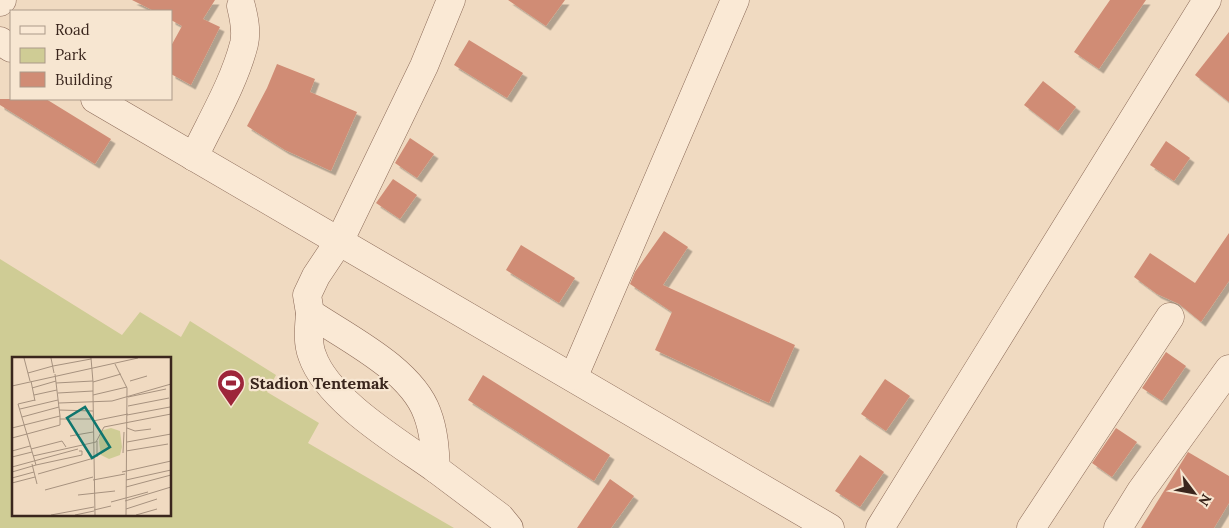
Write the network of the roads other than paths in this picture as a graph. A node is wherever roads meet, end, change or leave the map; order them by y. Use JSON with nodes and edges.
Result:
{"nodes":[{"id":1,"x":451,"y":0,"type":"edge"},
{"id":2,"x":735,"y":0,"type":"edge"},
{"id":3,"x":1207,"y":0,"type":"edge"},
{"id":4,"x":241,"y":6,"type":"dead end"},
{"id":5,"x":97,"y":100,"type":"edge"},
{"id":6,"x":194,"y":157,"type":"junction"},
{"id":7,"x":340,"y":240,"type":"junction"},
{"id":8,"x":310,"y":313,"type":"junction"},
{"id":9,"x":1170,"y":317,"type":"dead end"},
{"id":10,"x":1229,"y":369,"type":"edge"},
{"id":11,"x":574,"y":376,"type":"junction"},
{"id":12,"x":436,"y":469,"type":"junction"},
{"id":13,"x":818,"y":525,"type":"edge"},
{"id":14,"x":509,"y":528,"type":"edge"},
{"id":15,"x":880,"y":528,"type":"edge"},
{"id":16,"x":1031,"y":528,"type":"edge"},
{"id":17,"x":1118,"y":528,"type":"edge"}],
"edges":[{"from":1,"to":7,"type":"street"},
{"from":2,"to":11,"type":"street"},
{"from":3,"to":15,"type":"street"},
{"from":4,"to":6,"type":"street"},
{"from":5,"to":6,"type":"street"},
{"from":6,"to":7,"type":"street"},
{"from":7,"to":8,"type":"street"},
{"from":7,"to":11,"type":"street"},
{"from":8,"to":12,"type":"street"},
{"from":8,"to":12,"type":"street"},
{"from":9,"to":16,"type":"street"},
{"from":10,"to":17,"type":"street"},
{"from":11,"to":13,"type":"street"},
{"from":12,"to":14,"type":"street"}]}
